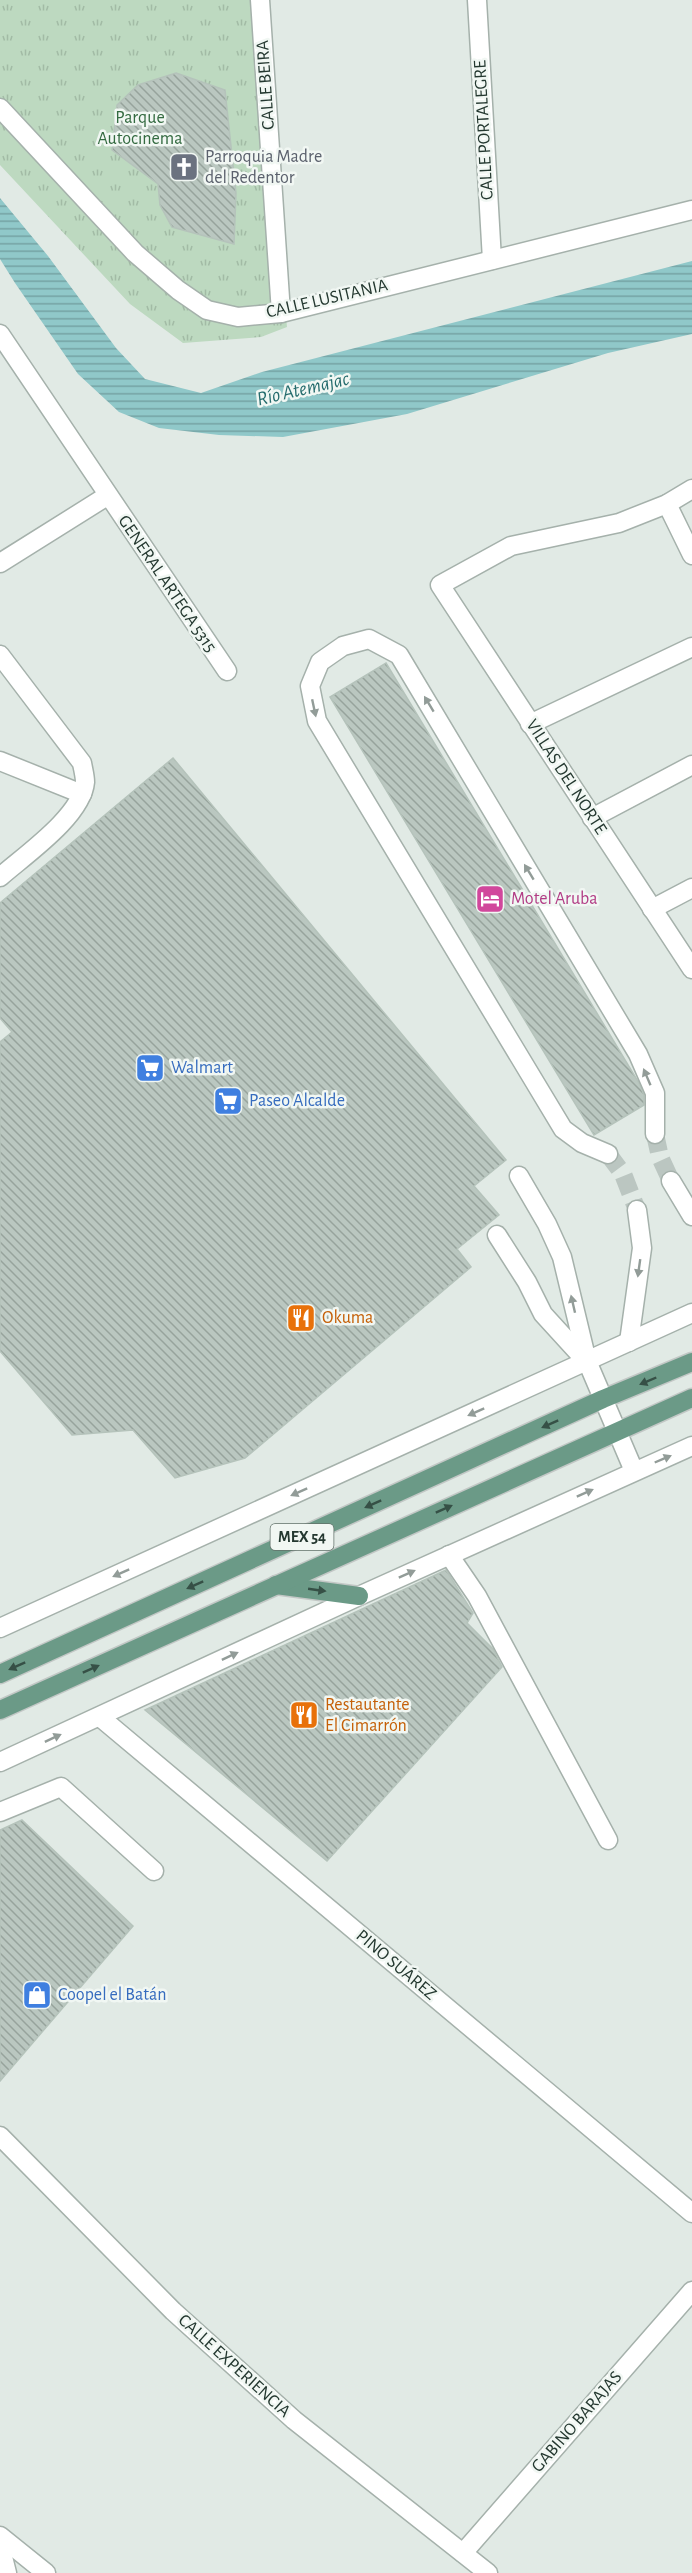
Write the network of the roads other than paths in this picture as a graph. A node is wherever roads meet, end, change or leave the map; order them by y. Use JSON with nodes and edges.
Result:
{"nodes":[{"id":1,"x":260,"y":0,"type":"edge"},
{"id":2,"x":477,"y":0,"type":"edge"},
{"id":3,"x":0,"y":108,"type":"edge"},
{"id":4,"x":692,"y":210,"type":"edge"},
{"id":5,"x":492,"y":260,"type":"junction"},
{"id":6,"x":281,"y":313,"type":"junction"},
{"id":7,"x":0,"y":334,"type":"edge"},
{"id":8,"x":692,"y":489,"type":"edge"},
{"id":9,"x":107,"y":496,"type":"junction"},
{"id":10,"x":667,"y":504,"type":"junction"},
{"id":11,"x":692,"y":555,"type":"edge"},
{"id":12,"x":0,"y":563,"type":"edge"},
{"id":13,"x":692,"y":646,"type":"edge"},
{"id":14,"x":0,"y":655,"type":"edge"},
{"id":15,"x":227,"y":671,"type":"dead end"},
{"id":16,"x":530,"y":724,"type":"junction"},
{"id":17,"x":0,"y":761,"type":"edge"},
{"id":18,"x":692,"y":765,"type":"edge"},
{"id":19,"x":82,"y":794,"type":"junction"},
{"id":20,"x":592,"y":818,"type":"junction"},
{"id":21,"x":0,"y":877,"type":"edge"},
{"id":22,"x":692,"y":888,"type":"edge"},
{"id":23,"x":652,"y":909,"type":"junction"},
{"id":24,"x":692,"y":969,"type":"edge"},
{"id":25,"x":655,"y":1134,"type":"tunnel mouth"},
{"id":26,"x":608,"y":1154,"type":"tunnel mouth"},
{"id":27,"x":519,"y":1176,"type":"dead end"},
{"id":28,"x":671,"y":1181,"type":"tunnel mouth"},
{"id":29,"x":637,"y":1210,"type":"tunnel mouth"},
{"id":30,"x":692,"y":1216,"type":"edge"},
{"id":31,"x":497,"y":1235,"type":"dead end"},
{"id":32,"x":692,"y":1313,"type":"edge"},
{"id":33,"x":629,"y":1342,"type":"junction"},
{"id":34,"x":587,"y":1361,"type":"junction"},
{"id":35,"x":692,"y":1362,"type":"edge"},
{"id":36,"x":692,"y":1398,"type":"edge"},
{"id":37,"x":603,"y":1400,"type":"junction"},
{"id":38,"x":617,"y":1431,"type":"junction"},
{"id":39,"x":692,"y":1446,"type":"edge"},
{"id":40,"x":634,"y":1471,"type":"junction"},
{"id":41,"x":449,"y":1555,"type":"junction"},
{"id":42,"x":276,"y":1585,"type":"junction"},
{"id":43,"x":359,"y":1596,"type":"junction"},
{"id":44,"x":0,"y":1628,"type":"edge"},
{"id":45,"x":0,"y":1674,"type":"edge"},
{"id":46,"x":0,"y":1710,"type":"edge"},
{"id":47,"x":100,"y":1717,"type":"junction"},
{"id":48,"x":0,"y":1762,"type":"edge"},
{"id":49,"x":0,"y":1812,"type":"edge"},
{"id":50,"x":608,"y":1840,"type":"dead end"},
{"id":51,"x":154,"y":1871,"type":"dead end"},
{"id":52,"x":0,"y":2136,"type":"edge"},
{"id":53,"x":692,"y":2213,"type":"edge"},
{"id":54,"x":692,"y":2291,"type":"edge"},
{"id":55,"x":0,"y":2536,"type":"edge"},
{"id":56,"x":0,"y":2545,"type":"edge"},
{"id":57,"x":463,"y":2553,"type":"junction"},
{"id":58,"x":7,"y":2573,"type":"edge"},
{"id":59,"x":46,"y":2573,"type":"edge"},
{"id":60,"x":488,"y":2573,"type":"edge"}],
"edges":[{"from":1,"to":6,"type":"street","name":"CALLE BEIRA"},
{"from":2,"to":5,"type":"street","name":"CALLE PORTALEGRE"},
{"from":3,"to":6,"type":"street","name":"CALLE LUSITANIA"},
{"from":4,"to":5,"type":"street","name":"CALLE LUSITANIA"},
{"from":5,"to":6,"type":"street","name":"CALLE LUSITANIA"},
{"from":7,"to":9,"type":"street","name":"GENERAL ARTEGA 5315"},
{"from":8,"to":10,"type":"street"},
{"from":9,"to":12,"type":"street","name":"GENERAL ARTEGA 5315"},
{"from":9,"to":15,"type":"street","name":"GENERAL ARTEGA 5315"},
{"from":10,"to":11,"type":"street"},
{"from":10,"to":16,"type":"street","name":"VILLAS DEL NORTE"},
{"from":13,"to":16,"type":"street"},
{"from":14,"to":19,"type":"street"},
{"from":16,"to":20,"type":"street","name":"VILLAS DEL NORTE"},
{"from":17,"to":19,"type":"street"},
{"from":18,"to":20,"type":"street"},
{"from":19,"to":21,"type":"street"},
{"from":20,"to":23,"type":"street","name":"VILLAS DEL NORTE"},
{"from":22,"to":23,"type":"street"},
{"from":23,"to":24,"type":"street","name":"VILLAS DEL NORTE"},
{"from":25,"to":26,"type":"street","one_way":true},
{"from":34,"to":27,"type":"street","one_way":true},
{"from":28,"to":30,"type":"street"},
{"from":29,"to":33,"type":"street","one_way":true},
{"from":31,"to":34,"type":"street"},
{"from":32,"to":33,"type":"street"},
{"from":33,"to":34,"type":"street"},
{"from":34,"to":37,"type":"street"},
{"from":34,"to":44,"type":"street","one_way":true},
{"from":35,"to":37,"type":"main road","number":"MEX 54","one_way":true},
{"from":36,"to":38,"type":"main road","number":"MEX 54"},
{"from":37,"to":38,"type":"street"},
{"from":37,"to":45,"type":"main road","number":"MEX 54","one_way":true},
{"from":38,"to":40,"type":"street"},
{"from":42,"to":38,"type":"main road","number":"MEX 54","one_way":true},
{"from":40,"to":39,"type":"street","one_way":true},
{"from":41,"to":40,"type":"street","one_way":true},
{"from":43,"to":41,"type":"street","one_way":true},
{"from":41,"to":50,"type":"street"},
{"from":42,"to":43,"type":"main road","one_way":true},
{"from":46,"to":42,"type":"main road","number":"MEX 54","one_way":true},
{"from":47,"to":43,"type":"street","one_way":true},
{"from":48,"to":47,"type":"street","one_way":true},
{"from":47,"to":53,"type":"street","name":"PINO SUÁREZ"},
{"from":49,"to":51,"type":"street"},
{"from":52,"to":57,"type":"street","name":"CALLE EXPERIENCIA"},
{"from":54,"to":57,"type":"street","name":"GABINO BARAJAS"},
{"from":55,"to":59,"type":"street"},
{"from":56,"to":58,"type":"street"},
{"from":57,"to":60,"type":"street","name":"CALLE EXPERIENCIA"}]}
